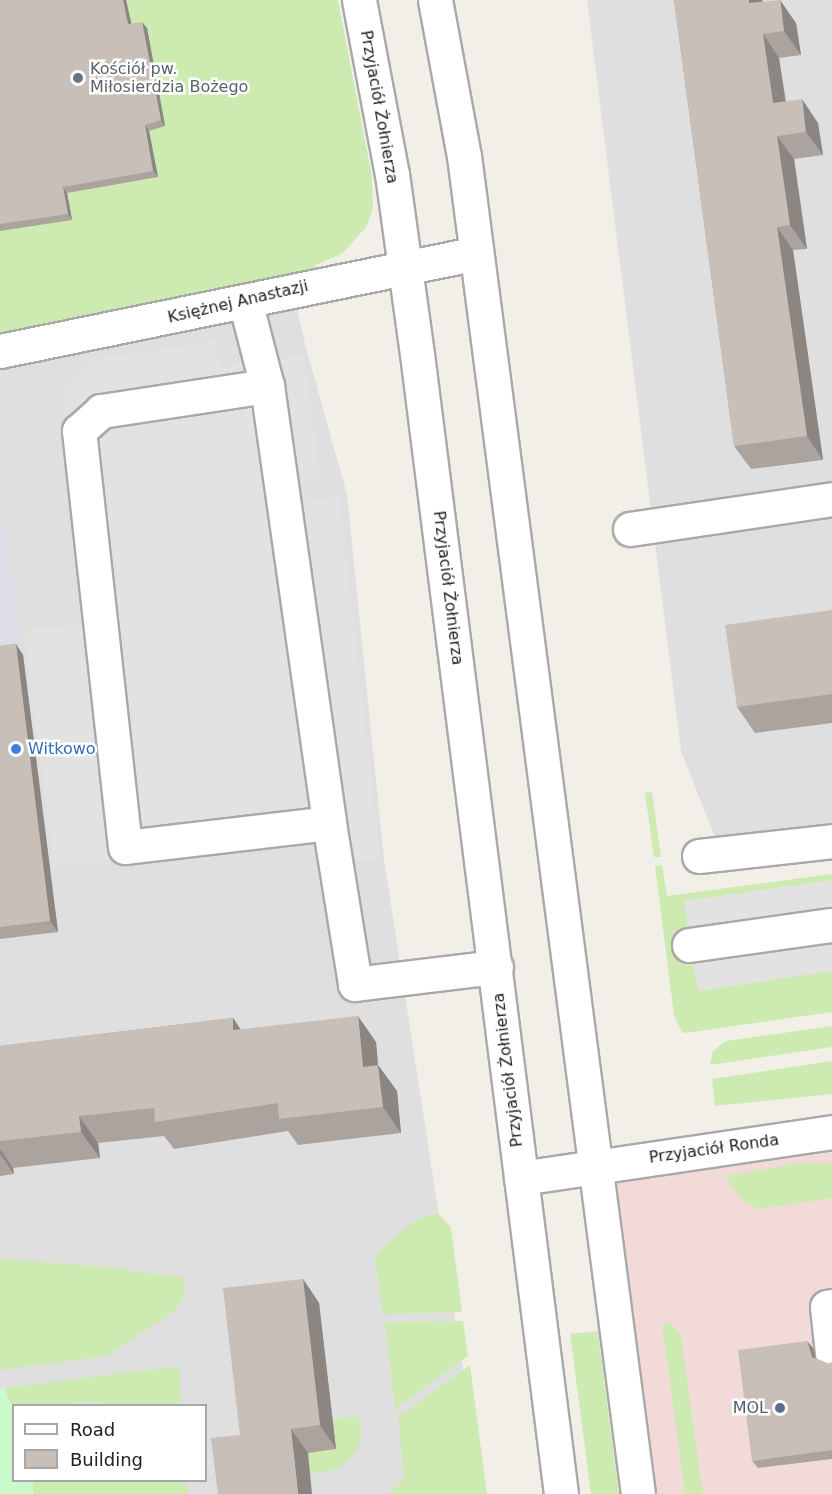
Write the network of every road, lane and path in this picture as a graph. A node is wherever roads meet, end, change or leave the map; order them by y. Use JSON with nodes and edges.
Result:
{"nodes":[{"id":1,"x":359,"y":0,"type":"edge"},
{"id":2,"x":435,"y":0,"type":"edge"},
{"id":3,"x":476,"y":253,"type":"junction"},
{"id":4,"x":404,"y":268,"type":"junction"},
{"id":5,"x":245,"y":301,"type":"junction"},
{"id":6,"x":0,"y":351,"type":"edge"},
{"id":7,"x":267,"y":386,"type":"junction"},
{"id":8,"x":832,"y":499,"type":"edge"},
{"id":9,"x":630,"y":529,"type":"dead end"},
{"id":10,"x":328,"y":823,"type":"junction"},
{"id":11,"x":832,"y":841,"type":"edge"},
{"id":12,"x":699,"y":856,"type":"dead end"},
{"id":13,"x":832,"y":925,"type":"edge"},
{"id":14,"x":689,"y":945,"type":"dead end"},
{"id":15,"x":496,"y":967,"type":"junction"},
{"id":16,"x":832,"y":1132,"type":"edge"},
{"id":17,"x":596,"y":1166,"type":"junction"},
{"id":18,"x":520,"y":1178,"type":"junction"},
{"id":19,"x":832,"y":1306,"type":"edge"},
{"id":20,"x":832,"y":1353,"type":"edge"},
{"id":21,"x":561,"y":1494,"type":"edge"},
{"id":22,"x":638,"y":1494,"type":"edge"}],
"edges":[{"from":1,"to":4,"type":"street","name":"Przyjaciół Żołnierza"},
{"from":2,"to":3,"type":"street"},
{"from":3,"to":4,"type":"street","name":"Księżnej Anastazji"},
{"from":3,"to":17,"type":"street"},
{"from":4,"to":5,"type":"street","name":"Księżnej Anastazji"},
{"from":4,"to":15,"type":"street","name":"Przyjaciół Żołnierza"},
{"from":5,"to":6,"type":"street","name":"Księżnej Anastazji"},
{"from":5,"to":7,"type":"street"},
{"from":7,"to":10,"type":"street"},
{"from":7,"to":10,"type":"street"},
{"from":8,"to":9,"type":"street"},
{"from":10,"to":15,"type":"street"},
{"from":11,"to":12,"type":"street"},
{"from":13,"to":14,"type":"street"},
{"from":15,"to":18,"type":"street","name":"Przyjaciół Żołnierza"},
{"from":16,"to":17,"type":"street","name":"Przyjaciół Ronda"},
{"from":17,"to":18,"type":"street"},
{"from":17,"to":22,"type":"street"},
{"from":18,"to":21,"type":"street","name":"Przyjaciół Żołnierza"},
{"from":19,"to":20,"type":"street"}]}
